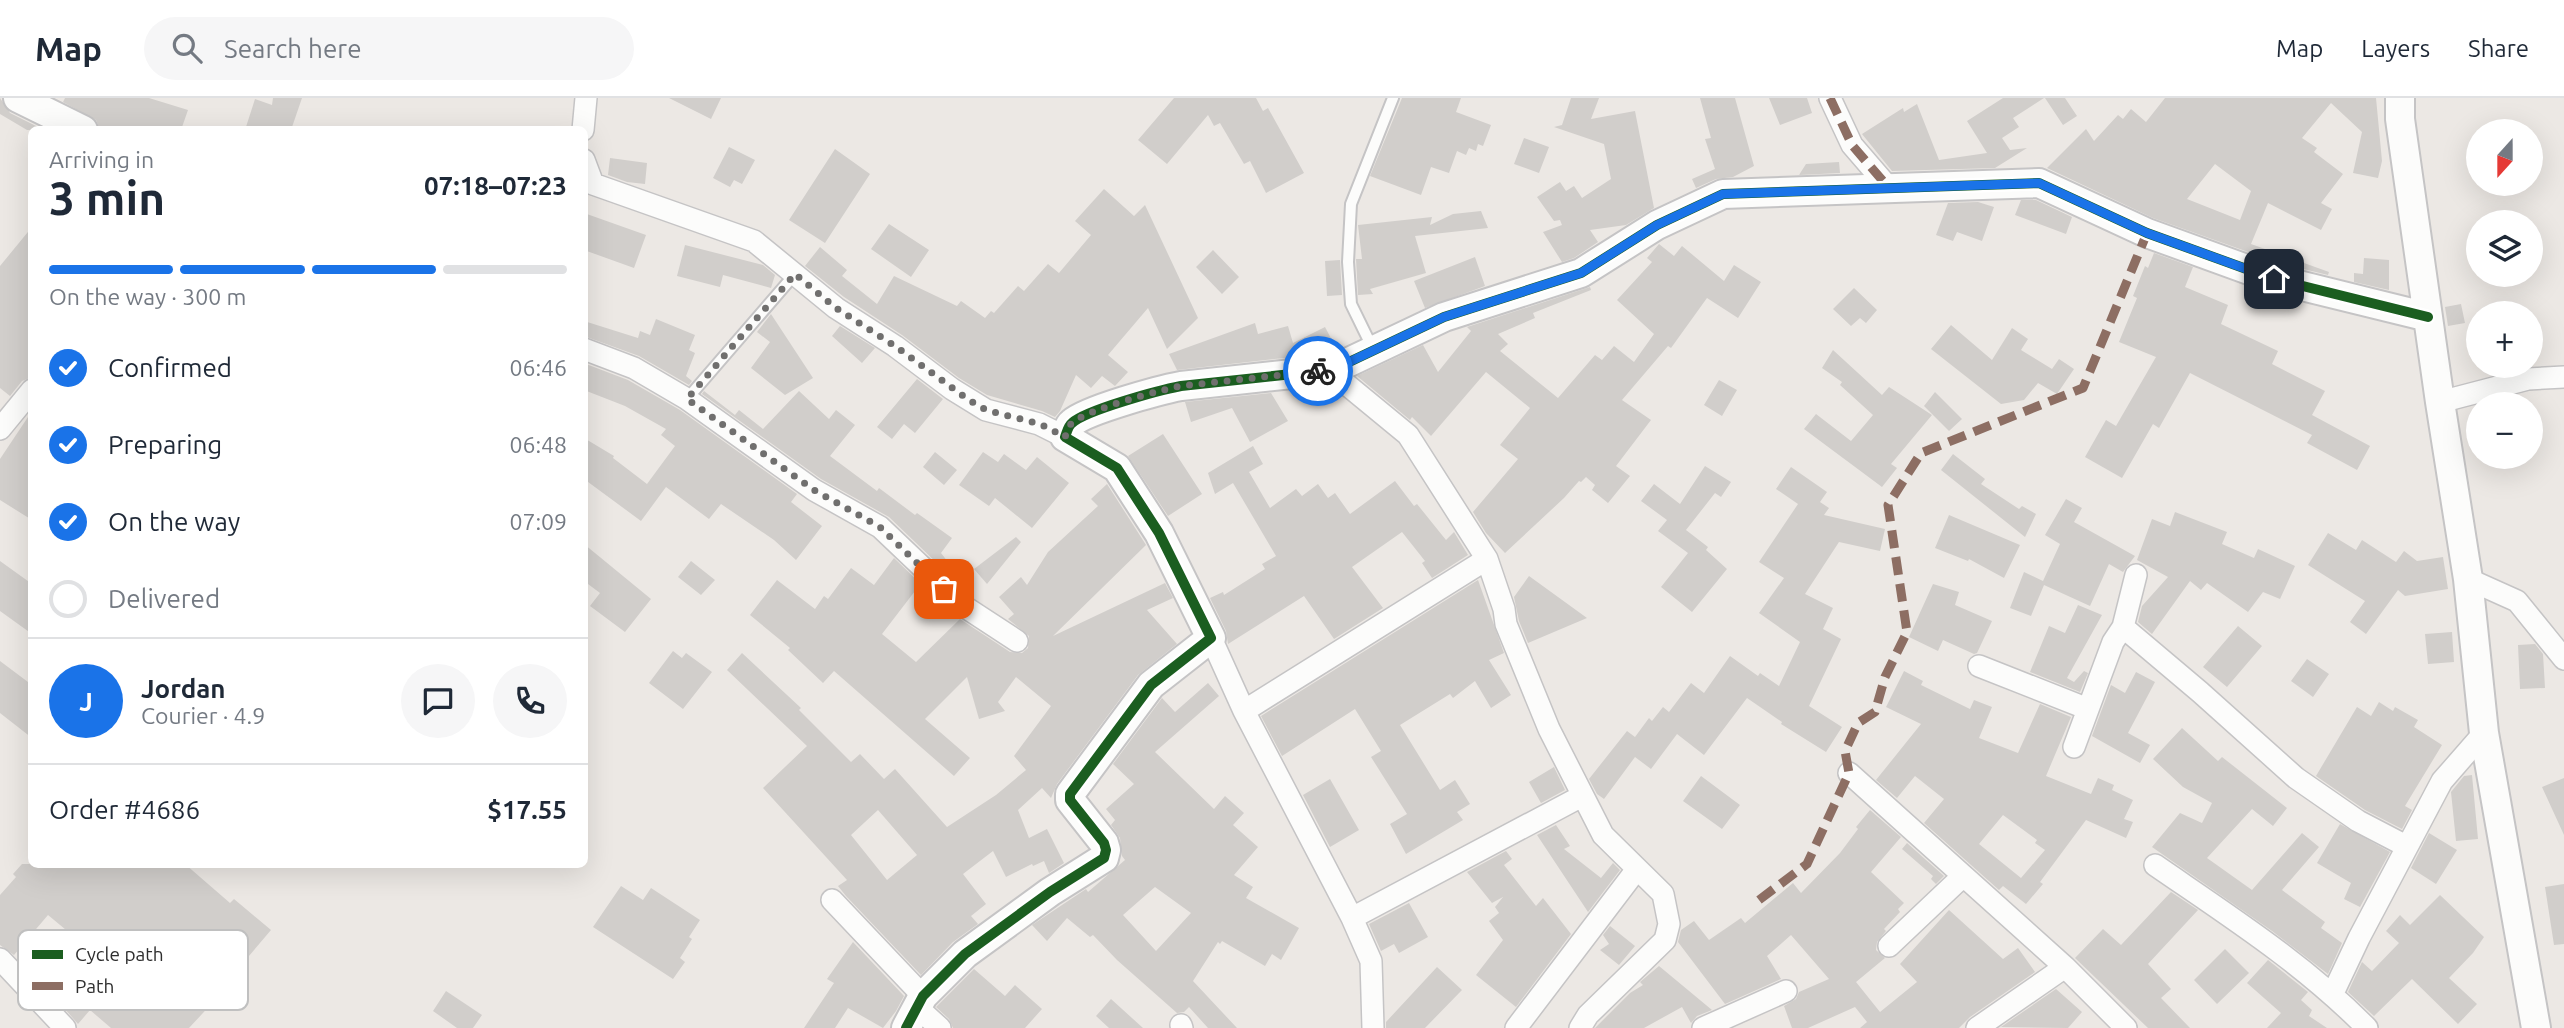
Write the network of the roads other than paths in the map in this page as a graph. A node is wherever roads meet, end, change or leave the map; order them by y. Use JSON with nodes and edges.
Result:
{"nodes":[{"id":1,"x":18,"y":98,"type":"edge"},
{"id":2,"x":586,"y":98,"type":"edge"},
{"id":3,"x":1392,"y":98,"type":"edge"},
{"id":4,"x":1830,"y":98,"type":"edge"},
{"id":5,"x":2400,"y":98,"type":"edge"},
{"id":6,"x":75,"y":126,"type":"edge"},
{"id":7,"x":583,"y":126,"type":"edge"},
{"id":8,"x":588,"y":171,"type":"edge"},
{"id":9,"x":1889,"y":188,"type":"junction"},
{"id":10,"x":795,"y":274,"type":"junction"},
{"id":11,"x":2428,"y":317,"type":"junction"},
{"id":12,"x":1373,"y":349,"type":"junction"},
{"id":13,"x":588,"y":351,"type":"edge"},
{"id":14,"x":1329,"y":370,"type":"junction"},
{"id":15,"x":2564,"y":377,"type":"edge"},
{"id":16,"x":28,"y":395,"type":"edge"},
{"id":17,"x":687,"y":399,"type":"junction"},
{"id":18,"x":2440,"y":402,"type":"junction"},
{"id":19,"x":0,"y":429,"type":"edge"},
{"id":20,"x":1065,"y":437,"type":"junction"},
{"id":21,"x":1487,"y":559,"type":"junction"},
{"id":22,"x":2136,"y":575,"type":"dead end"},
{"id":23,"x":2468,"y":579,"type":"junction"},
{"id":24,"x":2123,"y":628,"type":"junction"},
{"id":25,"x":1211,"y":638,"type":"junction"},
{"id":26,"x":1017,"y":641,"type":"dead end"},
{"id":27,"x":2564,"y":659,"type":"edge"},
{"id":28,"x":1979,"y":666,"type":"dead end"},
{"id":29,"x":2088,"y":709,"type":"junction"},
{"id":30,"x":1244,"y":711,"type":"junction"},
{"id":31,"x":2484,"y":733,"type":"junction"},
{"id":32,"x":2074,"y":747,"type":"dead end"},
{"id":33,"x":1849,"y":773,"type":"dead end"},
{"id":34,"x":1582,"y":796,"type":"junction"},
{"id":35,"x":2406,"y":846,"type":"junction"},
{"id":36,"x":2155,"y":865,"type":"dead end"},
{"id":37,"x":1637,"y":869,"type":"junction"},
{"id":38,"x":1963,"y":876,"type":"junction"},
{"id":39,"x":832,"y":900,"type":"dead end"},
{"id":40,"x":1352,"y":918,"type":"junction"},
{"id":41,"x":1889,"y":946,"type":"dead end"},
{"id":42,"x":0,"y":959,"type":"edge"},
{"id":43,"x":2065,"y":967,"type":"junction"},
{"id":44,"x":18,"y":978,"type":"edge"},
{"id":45,"x":1786,"y":991,"type":"dead end"},
{"id":46,"x":2333,"y":993,"type":"junction"},
{"id":47,"x":48,"y":1010,"type":"edge"},
{"id":48,"x":915,"y":1011,"type":"edge"},
{"id":49,"x":65,"y":1028,"type":"edge"},
{"id":50,"x":940,"y":1028,"type":"edge"},
{"id":51,"x":1373,"y":1028,"type":"edge"},
{"id":52,"x":1516,"y":1028,"type":"edge"},
{"id":53,"x":1580,"y":1028,"type":"edge"},
{"id":54,"x":1703,"y":1028,"type":"edge"},
{"id":55,"x":1977,"y":1028,"type":"edge"},
{"id":56,"x":2126,"y":1028,"type":"edge"},
{"id":57,"x":2367,"y":1028,"type":"edge"},
{"id":58,"x":2536,"y":1028,"type":"edge"}],
"edges":[{"from":1,"to":6,"type":"street"},
{"from":2,"to":7,"type":"street"},
{"from":3,"to":12,"type":"lane"},
{"from":4,"to":9,"type":"street"},
{"from":5,"to":11,"type":"street"},
{"from":8,"to":10,"type":"street"},
{"from":9,"to":11,"type":"street"},
{"from":9,"to":12,"type":"street"},
{"from":10,"to":17,"type":"lane"},
{"from":10,"to":20,"type":"street"},
{"from":11,"to":18,"type":"street"},
{"from":12,"to":14,"type":"street"},
{"from":13,"to":17,"type":"street"},
{"from":14,"to":20,"type":"street"},
{"from":14,"to":21,"type":"street"},
{"from":15,"to":18,"type":"street"},
{"from":16,"to":19,"type":"street"},
{"from":17,"to":26,"type":"street"},
{"from":18,"to":23,"type":"street"},
{"from":20,"to":25,"type":"street"},
{"from":21,"to":30,"type":"street"},
{"from":21,"to":34,"type":"street"},
{"from":22,"to":24,"type":"street"},
{"from":23,"to":27,"type":"street"},
{"from":23,"to":31,"type":"street"},
{"from":24,"to":29,"type":"street"},
{"from":24,"to":35,"type":"street"},
{"from":25,"to":30,"type":"street"},
{"from":25,"to":48,"type":"street"},
{"from":28,"to":29,"type":"street"},
{"from":29,"to":32,"type":"street"},
{"from":30,"to":40,"type":"street"},
{"from":31,"to":35,"type":"street"},
{"from":31,"to":58,"type":"street"},
{"from":33,"to":38,"type":"street"},
{"from":34,"to":37,"type":"street"},
{"from":34,"to":40,"type":"street"},
{"from":35,"to":46,"type":"street"},
{"from":36,"to":46,"type":"street"},
{"from":37,"to":52,"type":"street"},
{"from":37,"to":53,"type":"street"},
{"from":38,"to":41,"type":"street"},
{"from":38,"to":43,"type":"street"},
{"from":39,"to":48,"type":"street"},
{"from":40,"to":51,"type":"street"},
{"from":42,"to":44,"type":"street"},
{"from":43,"to":55,"type":"street"},
{"from":43,"to":56,"type":"street"},
{"from":45,"to":54,"type":"street"},
{"from":46,"to":57,"type":"street"},
{"from":47,"to":49,"type":"street"},
{"from":48,"to":50,"type":"street"}]}
